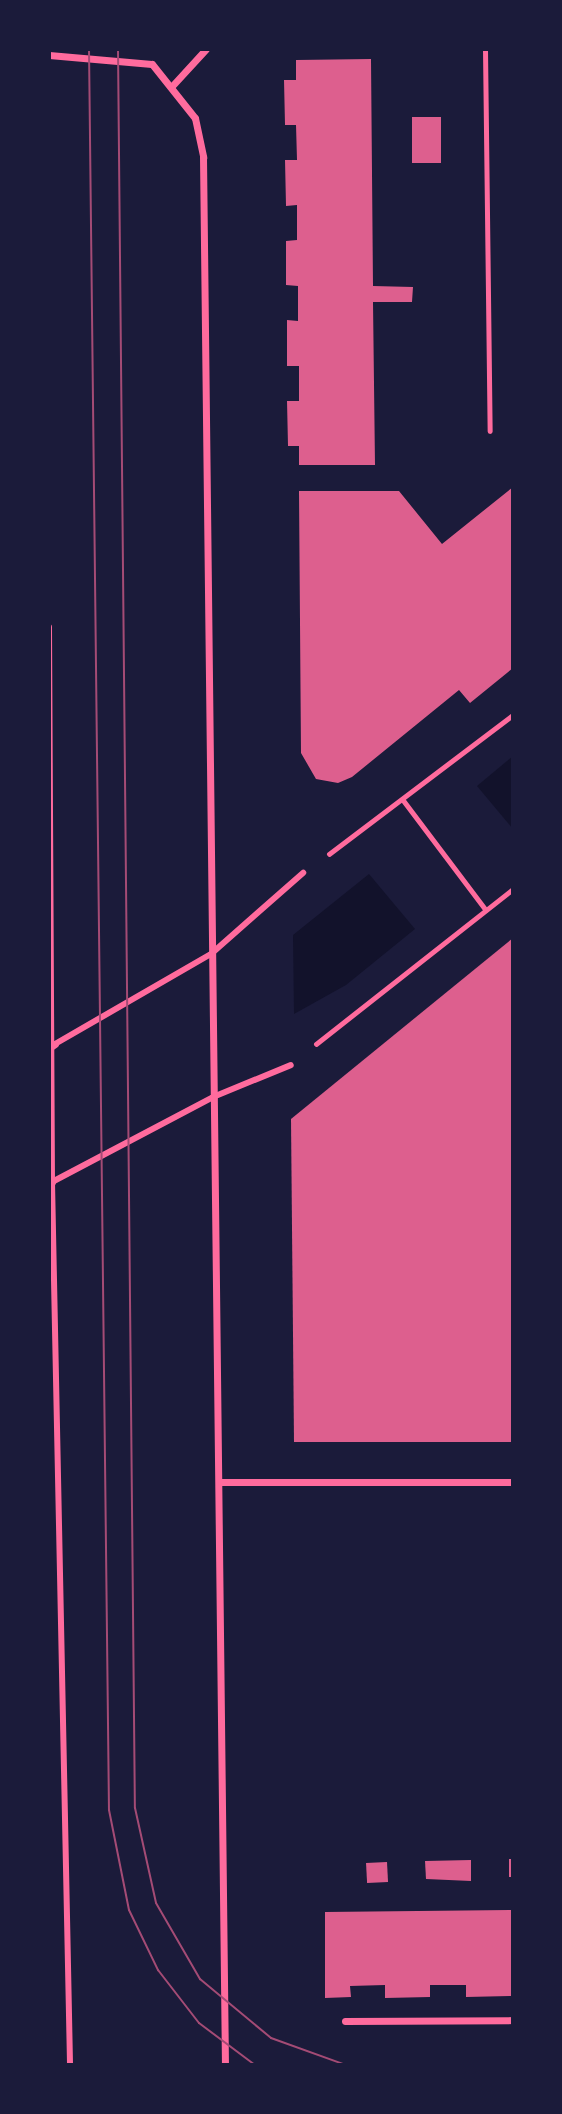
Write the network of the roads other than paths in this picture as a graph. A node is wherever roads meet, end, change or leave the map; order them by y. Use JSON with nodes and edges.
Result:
{"nodes":[{"id":1,"x":206,"y":49,"type":"edge"},
{"id":2,"x":485,"y":49,"type":"edge"},
{"id":3,"x":49,"y":55,"type":"edge"},
{"id":4,"x":172,"y":86,"type":"junction"},
{"id":5,"x":489,"y":430,"type":"dead end"},
{"id":6,"x":49,"y":627,"type":"edge"},
{"id":7,"x":303,"y":873,"type":"road end"},
{"id":8,"x":211,"y":954,"type":"junction"},
{"id":9,"x":52,"y":1046,"type":"edge"},
{"id":10,"x":290,"y":1065,"type":"road end"},
{"id":11,"x":213,"y":1097,"type":"junction"},
{"id":12,"x":50,"y":1183,"type":"edge"},
{"id":13,"x":221,"y":1482,"type":"junction"},
{"id":14,"x":513,"y":1482,"type":"edge"},
{"id":15,"x":513,"y":2020,"type":"edge"},
{"id":16,"x":345,"y":2021,"type":"dead end"},
{"id":17,"x":70,"y":2065,"type":"edge"},
{"id":18,"x":225,"y":2065,"type":"edge"}],
"edges":[{"from":1,"to":4,"type":"street"},
{"from":2,"to":5,"type":"lane"},
{"from":3,"to":4,"type":"street"},
{"from":4,"to":8,"type":"street"},
{"from":6,"to":9,"type":"street"},
{"from":7,"to":8,"type":"street"},
{"from":8,"to":9,"type":"street"},
{"from":8,"to":11,"type":"street"},
{"from":9,"to":12,"type":"street"},
{"from":10,"to":11,"type":"street"},
{"from":11,"to":12,"type":"street"},
{"from":11,"to":13,"type":"street"},
{"from":12,"to":17,"type":"street"},
{"from":13,"to":14,"type":"street"},
{"from":13,"to":18,"type":"street"},
{"from":15,"to":16,"type":"street"}]}
